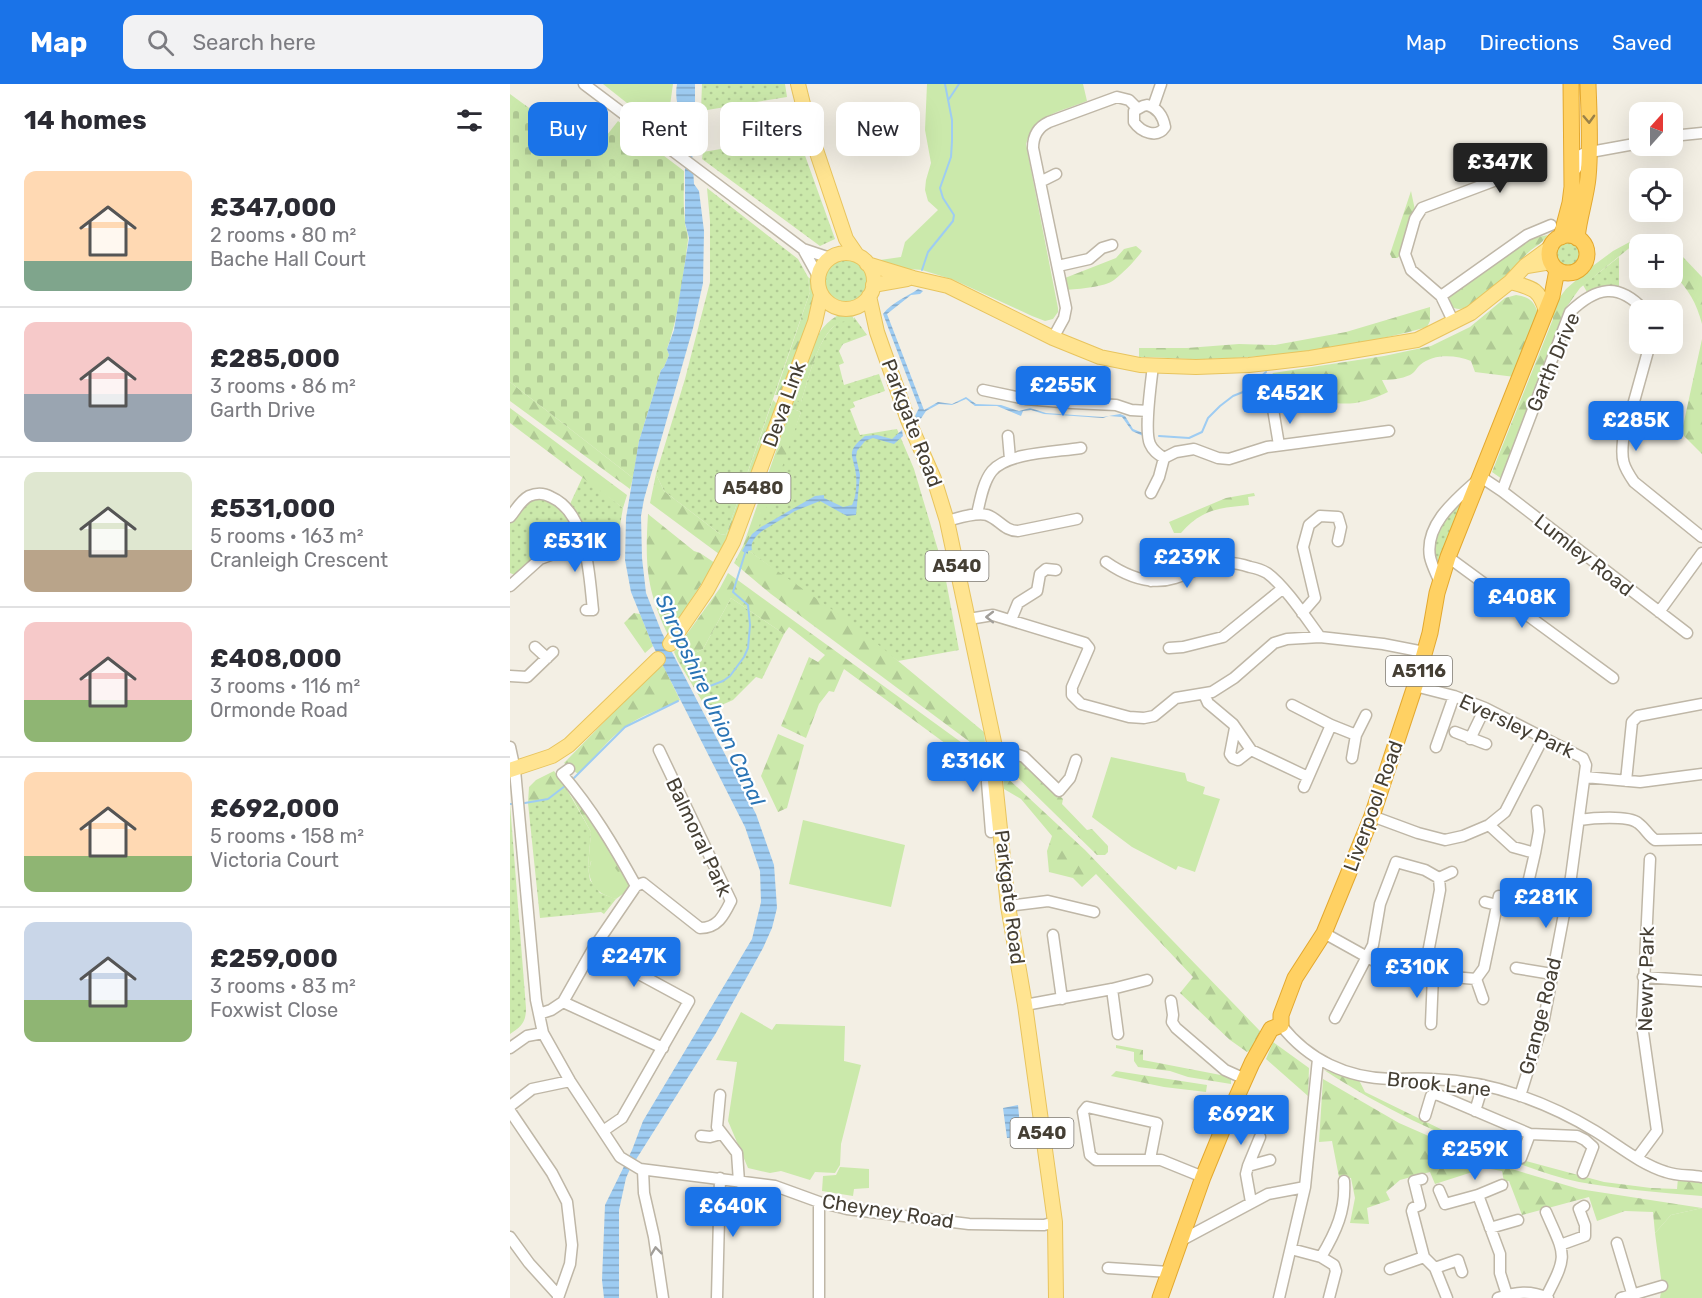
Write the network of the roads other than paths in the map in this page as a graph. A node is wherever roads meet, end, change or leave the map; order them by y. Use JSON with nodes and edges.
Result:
{"nodes":[{"id":1,"x":584,"y":84,"type":"edge"},
{"id":2,"x":798,"y":84,"type":"edge"},
{"id":3,"x":1161,"y":84,"type":"edge"},
{"id":4,"x":1588,"y":84,"type":"edge"},
{"id":5,"x":1571,"y":87,"type":"edge"},
{"id":6,"x":1153,"y":107,"type":"junction"},
{"id":7,"x":1137,"y":108,"type":"junction"},
{"id":8,"x":1702,"y":133,"type":"edge"},
{"id":9,"x":1683,"y":135,"type":"edge"},
{"id":10,"x":1629,"y":145,"type":"edge"},
{"id":11,"x":1590,"y":153,"type":"junction"},
{"id":12,"x":1515,"y":173,"type":"dead end"},
{"id":13,"x":1056,"y":174,"type":"dead end"},
{"id":14,"x":1040,"y":182,"type":"junction"},
{"id":15,"x":1572,"y":187,"type":"junction"},
{"id":16,"x":846,"y":238,"type":"junction"},
{"id":17,"x":1577,"y":238,"type":"junction"},
{"id":18,"x":1112,"y":245,"type":"dead end"},
{"id":19,"x":803,"y":249,"type":"junction"},
{"id":20,"x":1557,"y":252,"type":"junction"},
{"id":21,"x":835,"y":256,"type":"junction"},
{"id":22,"x":862,"y":259,"type":"junction"},
{"id":23,"x":1058,"y":266,"type":"junction"},
{"id":24,"x":818,"y":276,"type":"junction"},
{"id":25,"x":913,"y":278,"type":"junction"},
{"id":26,"x":1510,"y":282,"type":"junction"},
{"id":27,"x":871,"y":291,"type":"junction"},
{"id":28,"x":821,"y":295,"type":"junction"},
{"id":29,"x":1441,"y":296,"type":"junction"},
{"id":30,"x":1635,"y":300,"type":"edge"},
{"id":31,"x":847,"y":308,"type":"junction"},
{"id":32,"x":1546,"y":311,"type":"junction"},
{"id":33,"x":815,"y":322,"type":"junction"},
{"id":34,"x":1454,"y":323,"type":"junction"},
{"id":35,"x":877,"y":332,"type":"junction"},
{"id":36,"x":1053,"y":338,"type":"junction"},
{"id":37,"x":1647,"y":354,"type":"edge"},
{"id":38,"x":1153,"y":366,"type":"junction"},
{"id":39,"x":983,"y":390,"type":"dead end"},
{"id":40,"x":1273,"y":409,"type":"dead end"},
{"id":41,"x":1148,"y":411,"type":"junction"},
{"id":42,"x":1389,"y":431,"type":"dead end"},
{"id":43,"x":1008,"y":436,"type":"dead end"},
{"id":44,"x":1279,"y":445,"type":"junction"},
{"id":45,"x":1081,"y":448,"type":"dead end"},
{"id":46,"x":1049,"y":453,"type":"junction"},
{"id":47,"x":1164,"y":458,"type":"junction"},
{"id":48,"x":1010,"y":459,"type":"junction"},
{"id":49,"x":1051,"y":465,"type":"dead end"},
{"id":50,"x":1481,"y":477,"type":"junction"},
{"id":51,"x":1502,"y":491,"type":"junction"},
{"id":52,"x":1151,"y":493,"type":"dead end"},
{"id":53,"x":976,"y":514,"type":"junction"},
{"id":54,"x":510,"y":517,"type":"edge"},
{"id":55,"x":1077,"y":519,"type":"dead end"},
{"id":56,"x":947,"y":521,"type":"junction"},
{"id":57,"x":1702,"y":537,"type":"edge"},
{"id":58,"x":1338,"y":541,"type":"dead end"},
{"id":59,"x":583,"y":543,"type":"junction"},
{"id":60,"x":1702,"y":553,"type":"edge"},
{"id":61,"x":1448,"y":557,"type":"junction"},
{"id":62,"x":1154,"y":560,"type":"dead end"},
{"id":63,"x":1106,"y":562,"type":"dead end"},
{"id":64,"x":1056,"y":570,"type":"dead end"},
{"id":65,"x":1151,"y":581,"type":"junction"},
{"id":66,"x":1440,"y":584,"type":"junction"},
{"id":67,"x":510,"y":586,"type":"edge"},
{"id":68,"x":1282,"y":589,"type":"junction"},
{"id":69,"x":586,"y":610,"type":"dead end"},
{"id":70,"x":1659,"y":612,"type":"junction"},
{"id":71,"x":1302,"y":613,"type":"junction"},
{"id":72,"x":969,"y":619,"type":"junction"},
{"id":73,"x":1011,"y":620,"type":"junction"},
{"id":74,"x":1687,"y":633,"type":"dead end"},
{"id":75,"x":1320,"y":637,"type":"junction"},
{"id":76,"x":670,"y":644,"type":"dead end"},
{"id":77,"x":535,"y":647,"type":"dead end"},
{"id":78,"x":1169,"y":648,"type":"dead end"},
{"id":79,"x":1424,"y":652,"type":"junction"},
{"id":80,"x":658,"y":659,"type":"dead end"},
{"id":81,"x":510,"y":676,"type":"edge"},
{"id":82,"x":1613,"y":678,"type":"dead end"},
{"id":83,"x":1416,"y":686,"type":"junction"},
{"id":84,"x":1204,"y":694,"type":"junction"},
{"id":85,"x":1454,"y":696,"type":"junction"},
{"id":86,"x":1702,"y":704,"type":"edge"},
{"id":87,"x":1292,"y":705,"type":"dead end"},
{"id":88,"x":1485,"y":708,"type":"junction"},
{"id":89,"x":1366,"y":715,"type":"dead end"},
{"id":90,"x":1330,"y":725,"type":"junction"},
{"id":91,"x":1235,"y":728,"type":"junction"},
{"id":92,"x":1455,"y":732,"type":"dead end"},
{"id":93,"x":1356,"y":735,"type":"junction"},
{"id":94,"x":1543,"y":738,"type":"junction"},
{"id":95,"x":1470,"y":739,"type":"junction"},
{"id":96,"x":1486,"y":744,"type":"dead end"},
{"id":97,"x":510,"y":747,"type":"edge"},
{"id":98,"x":995,"y":747,"type":"junction"},
{"id":99,"x":1436,"y":747,"type":"dead end"},
{"id":100,"x":1251,"y":750,"type":"junction"},
{"id":101,"x":659,"y":756,"type":"dead end"},
{"id":102,"x":1352,"y":758,"type":"dead end"},
{"id":103,"x":1583,"y":758,"type":"joint"},
{"id":104,"x":1076,"y":760,"type":"dead end"},
{"id":105,"x":569,"y":769,"type":"dead end"},
{"id":106,"x":513,"y":770,"type":"edge"},
{"id":107,"x":1702,"y":774,"type":"edge"},
{"id":108,"x":1585,"y":777,"type":"junction"},
{"id":109,"x":996,"y":781,"type":"junction"},
{"id":110,"x":1626,"y":781,"type":"junction"},
{"id":111,"x":1537,"y":811,"type":"dead end"},
{"id":112,"x":1372,"y":816,"type":"junction"},
{"id":113,"x":1579,"y":820,"type":"junction"},
{"id":114,"x":1489,"y":825,"type":"junction"},
{"id":115,"x":991,"y":832,"type":"dead end"},
{"id":116,"x":1702,"y":839,"type":"edge"},
{"id":117,"x":1534,"y":853,"type":"junction"},
{"id":118,"x":1653,"y":864,"type":"dead end"},
{"id":119,"x":1452,"y":872,"type":"dead end"},
{"id":120,"x":1439,"y":878,"type":"junction"},
{"id":121,"x":636,"y":886,"type":"junction"},
{"id":122,"x":1526,"y":892,"type":"dead end"},
{"id":123,"x":1485,"y":902,"type":"dead end"},
{"id":124,"x":1008,"y":906,"type":"junction"},
{"id":125,"x":1095,"y":912,"type":"dead end"},
{"id":126,"x":1324,"y":933,"type":"junction"},
{"id":127,"x":1056,"y":939,"type":"dead end"},
{"id":128,"x":593,"y":949,"type":"junction"},
{"id":129,"x":1367,"y":956,"type":"junction"},
{"id":130,"x":1516,"y":968,"type":"dead end"},
{"id":131,"x":1428,"y":974,"type":"junction"},
{"id":132,"x":1552,"y":974,"type":"junction"},
{"id":133,"x":1643,"y":977,"type":"junction"},
{"id":134,"x":1476,"y":978,"type":"junction"},
{"id":135,"x":1147,"y":980,"type":"dead end"},
{"id":136,"x":1702,"y":981,"type":"edge"},
{"id":137,"x":1112,"y":989,"type":"junction"},
{"id":138,"x":1062,"y":999,"type":"junction"},
{"id":139,"x":1482,"y":999,"type":"dead end"},
{"id":140,"x":1171,"y":1001,"type":"dead end"},
{"id":141,"x":563,"y":1002,"type":"junction"},
{"id":142,"x":1025,"y":1005,"type":"junction"},
{"id":143,"x":539,"y":1014,"type":"junction"},
{"id":144,"x":1335,"y":1018,"type":"dead end"},
{"id":145,"x":1427,"y":1018,"type":"dead end"},
{"id":146,"x":1115,"y":1027,"type":"dead end"},
{"id":147,"x":1276,"y":1027,"type":"junction"},
{"id":148,"x":543,"y":1033,"type":"junction"},
{"id":149,"x":510,"y":1048,"type":"edge"},
{"id":150,"x":663,"y":1048,"type":"junction"},
{"id":151,"x":1317,"y":1061,"type":"junction"},
{"id":152,"x":1245,"y":1079,"type":"junction"},
{"id":153,"x":570,"y":1081,"type":"junction"},
{"id":154,"x":1483,"y":1085,"type":"junction"},
{"id":155,"x":720,"y":1095,"type":"dead end"},
{"id":156,"x":1520,"y":1096,"type":"junction"},
{"id":157,"x":510,"y":1106,"type":"edge"},
{"id":158,"x":510,"y":1111,"type":"edge"},
{"id":159,"x":1475,"y":1111,"type":"junction"},
{"id":160,"x":1425,"y":1116,"type":"dead end"},
{"id":161,"x":603,"y":1131,"type":"junction"},
{"id":162,"x":721,"y":1134,"type":"junction"},
{"id":163,"x":1530,"y":1134,"type":"junction"},
{"id":164,"x":701,"y":1136,"type":"dead end"},
{"id":165,"x":1260,"y":1137,"type":"dead end"},
{"id":166,"x":1521,"y":1158,"type":"dead end"},
{"id":167,"x":1637,"y":1158,"type":"junction"},
{"id":168,"x":1150,"y":1159,"type":"junction"},
{"id":169,"x":1270,"y":1160,"type":"dead end"},
{"id":170,"x":1248,"y":1166,"type":"junction"},
{"id":171,"x":641,"y":1169,"type":"junction"},
{"id":172,"x":1583,"y":1173,"type":"dead end"},
{"id":173,"x":1203,"y":1177,"type":"junction"},
{"id":174,"x":1702,"y":1177,"type":"edge"},
{"id":175,"x":720,"y":1178,"type":"junction"},
{"id":176,"x":1422,"y":1179,"type":"dead end"},
{"id":177,"x":1344,"y":1181,"type":"dead end"},
{"id":178,"x":739,"y":1182,"type":"junction"},
{"id":179,"x":1502,"y":1185,"type":"dead end"},
{"id":180,"x":1305,"y":1187,"type":"junction"},
{"id":181,"x":1439,"y":1190,"type":"dead end"},
{"id":182,"x":1478,"y":1195,"type":"junction"},
{"id":183,"x":819,"y":1202,"type":"junction"},
{"id":184,"x":1251,"y":1202,"type":"junction"},
{"id":185,"x":1584,"y":1206,"type":"dead end"},
{"id":186,"x":1546,"y":1212,"type":"dead end"},
{"id":187,"x":1518,"y":1220,"type":"dead end"},
{"id":188,"x":1055,"y":1222,"type":"junction"},
{"id":189,"x":1490,"y":1228,"type":"junction"},
{"id":190,"x":510,"y":1237,"type":"edge"},
{"id":191,"x":1180,"y":1241,"type":"junction"},
{"id":192,"x":1617,"y":1243,"type":"dead end"},
{"id":193,"x":1560,"y":1245,"type":"junction"},
{"id":194,"x":1291,"y":1249,"type":"junction"},
{"id":195,"x":1321,"y":1257,"type":"junction"},
{"id":196,"x":1424,"y":1257,"type":"junction"},
{"id":197,"x":1112,"y":1265,"type":"dead end"},
{"id":198,"x":1436,"y":1268,"type":"junction"},
{"id":199,"x":1390,"y":1269,"type":"dead end"},
{"id":200,"x":1169,"y":1272,"type":"junction"},
{"id":201,"x":1462,"y":1272,"type":"dead end"},
{"id":202,"x":1662,"y":1287,"type":"dead end"},
{"id":203,"x":1632,"y":1293,"type":"junction"},
{"id":204,"x":558,"y":1296,"type":"edge"},
{"id":205,"x":1503,"y":1296,"type":"edge"},
{"id":206,"x":1547,"y":1297,"type":"edge"},
{"id":207,"x":663,"y":1298,"type":"edge"},
{"id":208,"x":717,"y":1298,"type":"edge"},
{"id":209,"x":819,"y":1298,"type":"edge"},
{"id":210,"x":1056,"y":1298,"type":"edge"},
{"id":211,"x":1160,"y":1298,"type":"edge"},
{"id":212,"x":1279,"y":1298,"type":"edge"},
{"id":213,"x":1329,"y":1298,"type":"edge"},
{"id":214,"x":1447,"y":1298,"type":"edge"},
{"id":215,"x":1621,"y":1298,"type":"edge"}],
"edges":[{"from":1,"to":19,"type":"street"},
{"from":2,"to":16,"type":"main road","number":"A540"},
{"from":3,"to":6,"type":"street"},
{"from":4,"to":11,"type":"highway","number":"A5116","one_way":true},
{"from":5,"to":15,"type":"highway","name":"Liverpool Road","number":"A5116"},
{"from":6,"to":7,"type":"street"},
{"from":6,"to":7,"type":"street"},
{"from":7,"to":14,"type":"street"},
{"from":8,"to":9,"type":"street"},
{"from":10,"to":11,"type":"street"},
{"from":11,"to":15,"type":"street"},
{"from":11,"to":17,"type":"highway","number":"A5116"},
{"from":12,"to":29,"type":"street"},
{"from":13,"to":14,"type":"street"},
{"from":14,"to":23,"type":"street"},
{"from":15,"to":20,"type":"highway","name":"Liverpool Road","number":"A5116"},
{"from":16,"to":21,"type":"main road"},
{"from":16,"to":22,"type":"main road","number":"A540"},
{"from":17,"to":20,"type":"highway"},
{"from":17,"to":20,"type":"highway","number":"A5116"},
{"from":18,"to":23,"type":"street"},
{"from":19,"to":21,"type":"street"},
{"from":19,"to":24,"type":"street"},
{"from":20,"to":26,"type":"main road"},
{"from":20,"to":29,"type":"street"},
{"from":20,"to":32,"type":"highway","name":"Liverpool Road","number":"A5116"},
{"from":21,"to":22,"type":"main road"},
{"from":21,"to":24,"type":"main road"},
{"from":22,"to":25,"type":"main road"},
{"from":22,"to":27,"type":"main road","number":"A540"},
{"from":23,"to":36,"type":"street"},
{"from":24,"to":28,"type":"main road"},
{"from":25,"to":27,"type":"main road"},
{"from":25,"to":36,"type":"main road"},
{"from":26,"to":32,"type":"main road"},
{"from":26,"to":34,"type":"main road"},
{"from":27,"to":31,"type":"main road"},
{"from":27,"to":35,"type":"main road","name":"Parkgate Road","number":"A540"},
{"from":28,"to":31,"type":"main road","number":"A540"},
{"from":28,"to":33,"type":"main road","name":"Deva Link","number":"A5480"},
{"from":29,"to":34,"type":"street"},
{"from":30,"to":51,"type":"street","name":"Garth Drive"},
{"from":31,"to":33,"type":"main road"},
{"from":31,"to":35,"type":"main road","name":"Parkgate Road","number":"A540"},
{"from":32,"to":50,"type":"highway","name":"Liverpool Road","number":"A5116"},
{"from":33,"to":76,"type":"main road","name":"Deva Link","number":"A5480"},
{"from":34,"to":38,"type":"main road"},
{"from":35,"to":56,"type":"main road","name":"Parkgate Road","number":"A540"},
{"from":36,"to":38,"type":"main road"},
{"from":37,"to":57,"type":"street"},
{"from":38,"to":41,"type":"street"},
{"from":39,"to":41,"type":"street"},
{"from":40,"to":44,"type":"street"},
{"from":41,"to":47,"type":"street"},
{"from":42,"to":44,"type":"street"},
{"from":43,"to":48,"type":"street"},
{"from":44,"to":47,"type":"street"},
{"from":45,"to":46,"type":"street"},
{"from":46,"to":48,"type":"street"},
{"from":46,"to":49,"type":"street"},
{"from":47,"to":52,"type":"street"},
{"from":48,"to":53,"type":"street"},
{"from":50,"to":51,"type":"street","name":"Lumley Road"},
{"from":50,"to":61,"type":"highway","name":"Liverpool Road","number":"A5116"},
{"from":50,"to":66,"type":"street"},
{"from":51,"to":70,"type":"street","name":"Lumley Road"},
{"from":53,"to":55,"type":"street"},
{"from":53,"to":56,"type":"street"},
{"from":54,"to":59,"type":"street"},
{"from":56,"to":72,"type":"main road","name":"Parkgate Road","number":"A540"},
{"from":58,"to":71,"type":"street"},
{"from":59,"to":67,"type":"street"},
{"from":59,"to":69,"type":"street"},
{"from":60,"to":70,"type":"street"},
{"from":61,"to":66,"type":"highway","name":"Liverpool Road","number":"A5116"},
{"from":61,"to":82,"type":"street"},
{"from":62,"to":65,"type":"street"},
{"from":63,"to":65,"type":"street"},
{"from":64,"to":73,"type":"street"},
{"from":65,"to":68,"type":"street"},
{"from":66,"to":79,"type":"highway","name":"Liverpool Road","number":"A5116"},
{"from":68,"to":71,"type":"street"},
{"from":68,"to":78,"type":"street"},
{"from":70,"to":74,"type":"street","name":"Lumley Road"},
{"from":71,"to":75,"type":"street"},
{"from":73,"to":72,"type":"street","one_way":true},
{"from":72,"to":98,"type":"main road","name":"Parkgate Road","number":"A540"},
{"from":73,"to":84,"type":"street"},
{"from":75,"to":79,"type":"street"},
{"from":75,"to":84,"type":"street"},
{"from":77,"to":81,"type":"street"},
{"from":79,"to":83,"type":"highway","name":"Liverpool Road","number":"A5116"},
{"from":80,"to":106,"type":"main road"},
{"from":83,"to":85,"type":"street","name":"Eversley Park"},
{"from":83,"to":112,"type":"highway","name":"Liverpool Road","number":"A5116"},
{"from":84,"to":91,"type":"street"},
{"from":85,"to":88,"type":"street","name":"Eversley Park"},
{"from":85,"to":99,"type":"street"},
{"from":86,"to":110,"type":"street"},
{"from":87,"to":90,"type":"street"},
{"from":88,"to":94,"type":"street","name":"Eversley Park"},
{"from":88,"to":95,"type":"street"},
{"from":89,"to":93,"type":"street"},
{"from":90,"to":93,"type":"street"},
{"from":90,"to":100,"type":"street"},
{"from":91,"to":100,"type":"street"},
{"from":91,"to":100,"type":"street"},
{"from":92,"to":95,"type":"street"},
{"from":93,"to":102,"type":"street"},
{"from":94,"to":103,"type":"street","name":"Eversley Park"},
{"from":94,"to":114,"type":"street"},
{"from":95,"to":96,"type":"street"},
{"from":97,"to":106,"type":"street","name":"Cheyney Road"},
{"from":98,"to":104,"type":"street"},
{"from":98,"to":109,"type":"main road","name":"Parkgate Road","number":"A540"},
{"from":101,"to":121,"type":"street","name":"Balmoral Park"},
{"from":103,"to":108,"type":"street","name":"Grange Road"},
{"from":105,"to":121,"type":"street"},
{"from":106,"to":143,"type":"street","name":"Cheyney Road"},
{"from":107,"to":110,"type":"street"},
{"from":108,"to":110,"type":"street"},
{"from":108,"to":113,"type":"street","name":"Grange Road"},
{"from":109,"to":115,"type":"street"},
{"from":109,"to":124,"type":"main road","name":"Parkgate Road","number":"A540"},
{"from":111,"to":117,"type":"street"},
{"from":112,"to":114,"type":"street"},
{"from":112,"to":126,"type":"highway","name":"Liverpool Road","number":"A5116"},
{"from":113,"to":116,"type":"street"},
{"from":113,"to":132,"type":"street","name":"Grange Road"},
{"from":114,"to":117,"type":"street"},
{"from":117,"to":122,"type":"street"},
{"from":118,"to":133,"type":"street","name":"Newry Park"},
{"from":119,"to":120,"type":"street"},
{"from":120,"to":129,"type":"street"},
{"from":120,"to":131,"type":"street"},
{"from":121,"to":128,"type":"street"},
{"from":123,"to":134,"type":"street"},
{"from":124,"to":125,"type":"street"},
{"from":124,"to":142,"type":"main road","name":"Parkgate Road","number":"A540"},
{"from":126,"to":129,"type":"street"},
{"from":126,"to":147,"type":"highway","name":"Liverpool Road","number":"A5116"},
{"from":127,"to":138,"type":"street"},
{"from":128,"to":141,"type":"street"},
{"from":128,"to":150,"type":"street"},
{"from":129,"to":131,"type":"street"},
{"from":129,"to":144,"type":"street"},
{"from":130,"to":132,"type":"street"},
{"from":131,"to":134,"type":"street"},
{"from":131,"to":145,"type":"street"},
{"from":132,"to":156,"type":"street","name":"Grange Road"},
{"from":133,"to":136,"type":"street"},
{"from":133,"to":167,"type":"street","name":"Newry Park"},
{"from":134,"to":139,"type":"street"},
{"from":135,"to":137,"type":"street"},
{"from":137,"to":138,"type":"street"},
{"from":137,"to":146,"type":"street"},
{"from":138,"to":142,"type":"street"},
{"from":140,"to":152,"type":"street"},
{"from":141,"to":143,"type":"street"},
{"from":141,"to":150,"type":"street"},
{"from":142,"to":188,"type":"main road","name":"Parkgate Road","number":"A540"},
{"from":143,"to":148,"type":"street","name":"Cheyney Road"},
{"from":147,"to":151,"type":"street","name":"Brook Lane"},
{"from":147,"to":152,"type":"highway","name":"Liverpool Road","number":"A5116"},
{"from":148,"to":149,"type":"street"},
{"from":148,"to":153,"type":"street","name":"Cheyney Road"},
{"from":150,"to":161,"type":"street"},
{"from":151,"to":154,"type":"street","name":"Brook Lane"},
{"from":151,"to":180,"type":"street"},
{"from":152,"to":173,"type":"highway","name":"Liverpool Road","number":"A5116"},
{"from":153,"to":157,"type":"street"},
{"from":153,"to":161,"type":"street","name":"Cheyney Road"},
{"from":154,"to":156,"type":"street","name":"Brook Lane"},
{"from":154,"to":159,"type":"street"},
{"from":155,"to":162,"type":"street"},
{"from":156,"to":167,"type":"street","name":"Brook Lane"},
{"from":158,"to":204,"type":"street"},
{"from":159,"to":160,"type":"street"},
{"from":159,"to":163,"type":"street"},
{"from":161,"to":171,"type":"street","name":"Cheyney Road"},
{"from":162,"to":164,"type":"street"},
{"from":162,"to":178,"type":"street"},
{"from":163,"to":166,"type":"street"},
{"from":163,"to":172,"type":"street"},
{"from":165,"to":170,"type":"street"},
{"from":167,"to":174,"type":"street","name":"Brook Lane"},
{"from":168,"to":168,"type":"street"},
{"from":168,"to":173,"type":"street"},
{"from":169,"to":170,"type":"street"},
{"from":170,"to":184,"type":"street"},
{"from":171,"to":175,"type":"street","name":"Cheyney Road"},
{"from":207,"to":171,"type":"street","one_way":true},
{"from":173,"to":191,"type":"highway","name":"Liverpool Road","number":"A5116"},
{"from":175,"to":178,"type":"street","name":"Cheyney Road"},
{"from":175,"to":208,"type":"street"},
{"from":176,"to":196,"type":"street"},
{"from":177,"to":195,"type":"street"},
{"from":178,"to":183,"type":"street","name":"Cheyney Road"},
{"from":179,"to":182,"type":"street"},
{"from":180,"to":184,"type":"street"},
{"from":180,"to":194,"type":"street"},
{"from":181,"to":182,"type":"street"},
{"from":182,"to":189,"type":"street"},
{"from":183,"to":188,"type":"street","name":"Cheyney Road"},
{"from":183,"to":209,"type":"street"},
{"from":184,"to":191,"type":"street"},
{"from":185,"to":193,"type":"street"},
{"from":186,"to":193,"type":"street"},
{"from":187,"to":189,"type":"street"},
{"from":188,"to":210,"type":"main road","name":"Parkgate Road","number":"A540"},
{"from":189,"to":205,"type":"street"},
{"from":190,"to":204,"type":"street"},
{"from":191,"to":200,"type":"highway","name":"Liverpool Road","number":"A5116"},
{"from":192,"to":203,"type":"street"},
{"from":193,"to":206,"type":"street"},
{"from":194,"to":195,"type":"street"},
{"from":194,"to":212,"type":"street"},
{"from":195,"to":213,"type":"street"},
{"from":196,"to":198,"type":"street"},
{"from":196,"to":199,"type":"street"},
{"from":197,"to":200,"type":"street"},
{"from":198,"to":201,"type":"street"},
{"from":198,"to":214,"type":"street"},
{"from":200,"to":211,"type":"highway","name":"Liverpool Road","number":"A5116"},
{"from":202,"to":203,"type":"street"},
{"from":203,"to":215,"type":"street"},
{"from":205,"to":206,"type":"street"}]}
